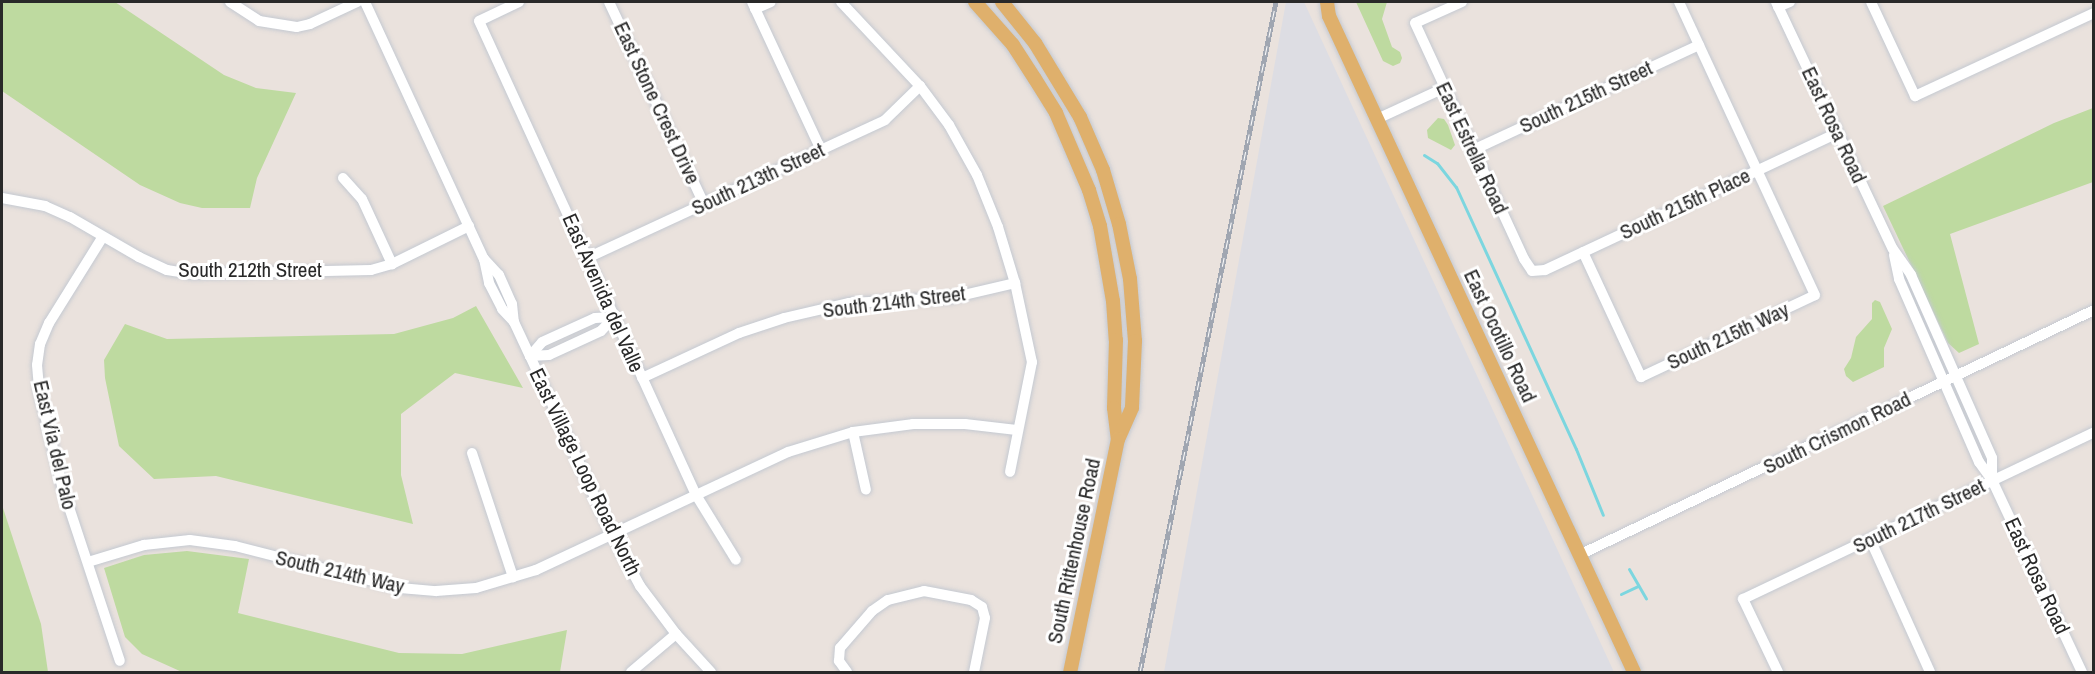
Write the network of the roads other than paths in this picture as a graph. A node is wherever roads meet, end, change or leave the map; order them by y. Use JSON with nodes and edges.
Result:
{"nodes":[{"id":1,"x":230,"y":2,"type":"edge"},
{"id":2,"x":357,"y":2,"type":"edge"},
{"id":3,"x":365,"y":2,"type":"edge"},
{"id":4,"x":519,"y":2,"type":"edge"},
{"id":5,"x":609,"y":2,"type":"edge"},
{"id":6,"x":771,"y":2,"type":"edge"},
{"id":7,"x":841,"y":2,"type":"edge"},
{"id":8,"x":975,"y":2,"type":"edge"},
{"id":9,"x":1002,"y":2,"type":"edge"},
{"id":10,"x":1315,"y":2,"type":"edge"},
{"id":11,"x":1327,"y":2,"type":"edge"},
{"id":12,"x":1462,"y":2,"type":"edge"},
{"id":13,"x":1678,"y":2,"type":"edge"},
{"id":14,"x":1790,"y":2,"type":"edge"},
{"id":15,"x":1871,"y":2,"type":"edge"},
{"id":16,"x":1777,"y":4,"type":"edge"},
{"id":17,"x":753,"y":5,"type":"edge"},
{"id":18,"x":2094,"y":13,"type":"edge"},
{"id":19,"x":1329,"y":16,"type":"junction"},
{"id":20,"x":1699,"y":45,"type":"junction"},
{"id":21,"x":920,"y":86,"type":"junction"},
{"id":22,"x":1444,"y":88,"type":"junction"},
{"id":23,"x":1377,"y":119,"type":"junction"},
{"id":24,"x":1837,"y":133,"type":"junction"},
{"id":25,"x":821,"y":150,"type":"junction"},
{"id":26,"x":1473,"y":150,"type":"junction"},
{"id":27,"x":1756,"y":171,"type":"junction"},
{"id":28,"x":343,"y":178,"type":"dead end"},
{"id":29,"x":2,"y":198,"type":"edge"},
{"id":30,"x":704,"y":204,"type":"junction"},
{"id":31,"x":469,"y":226,"type":"junction"},
{"id":32,"x":102,"y":238,"type":"junction"},
{"id":33,"x":1893,"y":249,"type":"junction"},
{"id":34,"x":1583,"y":252,"type":"junction"},
{"id":35,"x":587,"y":258,"type":"junction"},
{"id":36,"x":392,"y":264,"type":"junction"},
{"id":37,"x":1532,"y":271,"type":"joint"},
{"id":38,"x":1015,"y":283,"type":"junction"},
{"id":39,"x":2094,"y":310,"type":"edge"},
{"id":40,"x":614,"y":318,"type":"junction"},
{"id":41,"x":530,"y":356,"type":"junction"},
{"id":42,"x":1956,"y":376,"type":"junction"},
{"id":43,"x":642,"y":378,"type":"junction"},
{"id":44,"x":1943,"y":382,"type":"junction"},
{"id":45,"x":1017,"y":430,"type":"junction"},
{"id":46,"x":853,"y":432,"type":"junction"},
{"id":47,"x":2094,"y":432,"type":"edge"},
{"id":48,"x":1118,"y":439,"type":"junction"},
{"id":49,"x":472,"y":453,"type":"dead end"},
{"id":50,"x":1010,"y":472,"type":"dead end"},
{"id":51,"x":1992,"y":480,"type":"junction"},
{"id":52,"x":866,"y":490,"type":"dead end"},
{"id":53,"x":696,"y":495,"type":"junction"},
{"id":54,"x":612,"y":534,"type":"junction"},
{"id":55,"x":1870,"y":540,"type":"junction"},
{"id":56,"x":1579,"y":555,"type":"junction"},
{"id":57,"x":736,"y":560,"type":"dead end"},
{"id":58,"x":88,"y":562,"type":"junction"},
{"id":59,"x":513,"y":578,"type":"junction"},
{"id":60,"x":676,"y":634,"type":"junction"},
{"id":61,"x":120,"y":661,"type":"dead end"},
{"id":62,"x":631,"y":672,"type":"edge"},
{"id":63,"x":711,"y":672,"type":"edge"},
{"id":64,"x":847,"y":672,"type":"edge"},
{"id":65,"x":974,"y":672,"type":"edge"},
{"id":66,"x":1070,"y":672,"type":"edge"},
{"id":67,"x":1634,"y":672,"type":"edge"},
{"id":68,"x":1778,"y":672,"type":"edge"},
{"id":69,"x":1930,"y":672,"type":"edge"},
{"id":70,"x":2082,"y":672,"type":"edge"}],
"edges":[{"from":1,"to":2,"type":"street"},
{"from":3,"to":31,"type":"street","name":"East Village Loop Road North"},
{"from":4,"to":35,"type":"street","name":"East Avenida del Valle"},
{"from":5,"to":30,"type":"street","name":"East Stone Crest Drive"},
{"from":6,"to":17,"type":"street"},
{"from":7,"to":21,"type":"street"},
{"from":8,"to":48,"type":"main road"},
{"from":9,"to":48,"type":"main road"},
{"from":10,"to":19,"type":"main road","name":"East Ocotillo Road"},
{"from":11,"to":19,"type":"main road","name":"East Ocotillo Road"},
{"from":12,"to":22,"type":"street","name":"East Estrella Road"},
{"from":13,"to":20,"type":"street"},
{"from":14,"to":16,"type":"street"},
{"from":15,"to":18,"type":"street"},
{"from":16,"to":24,"type":"street","name":"East Rosa Road"},
{"from":17,"to":25,"type":"street"},
{"from":19,"to":23,"type":"main road","name":"East Ocotillo Road"},
{"from":20,"to":26,"type":"street","name":"South 215th Street"},
{"from":20,"to":27,"type":"street"},
{"from":21,"to":25,"type":"street","name":"South 213th Street"},
{"from":21,"to":38,"type":"street"},
{"from":22,"to":23,"type":"street"},
{"from":22,"to":26,"type":"street","name":"East Estrella Road"},
{"from":23,"to":56,"type":"main road","name":"East Ocotillo Road"},
{"from":24,"to":27,"type":"street","name":"South 215th Place"},
{"from":24,"to":33,"type":"street","name":"East Rosa Road"},
{"from":25,"to":30,"type":"street","name":"South 213th Street"},
{"from":26,"to":37,"type":"street","name":"East Estrella Road"},
{"from":27,"to":34,"type":"street","name":"South 215th Place"},
{"from":27,"to":34,"type":"street","name":"South 215th Way"},
{"from":28,"to":36,"type":"street"},
{"from":29,"to":32,"type":"street","name":"South 212th Street"},
{"from":30,"to":35,"type":"street","name":"South 213th Street"},
{"from":31,"to":36,"type":"street","name":"South 212th Street"},
{"from":31,"to":41,"type":"street","name":"East Village Loop Road North"},
{"from":32,"to":36,"type":"street","name":"South 212th Street"},
{"from":32,"to":58,"type":"street","name":"East Via del Palo"},
{"from":33,"to":42,"type":"street","name":"East Rosa Road"},
{"from":33,"to":44,"type":"street","name":"East Rosa Road"},
{"from":34,"to":37,"type":"street","name":"South 215th Place"},
{"from":35,"to":40,"type":"street","name":"East Avenida del Valle"},
{"from":38,"to":43,"type":"street","name":"South 214th Street"},
{"from":38,"to":45,"type":"street"},
{"from":39,"to":42,"type":"street","name":"South Crismon Road"},
{"from":40,"to":41,"type":"street"},
{"from":40,"to":43,"type":"street","name":"East Avenida del Valle"},
{"from":41,"to":54,"type":"street","name":"East Village Loop Road North"},
{"from":42,"to":44,"type":"street","name":"South Crismon Road"},
{"from":42,"to":51,"type":"street","name":"East Rosa Road"},
{"from":43,"to":53,"type":"street","name":"East Avenida del Valle"},
{"from":44,"to":51,"type":"street","name":"East Rosa Road"},
{"from":44,"to":56,"type":"street","name":"South Crismon Road"},
{"from":45,"to":46,"type":"street","name":"South 214th Way"},
{"from":45,"to":50,"type":"street"},
{"from":46,"to":52,"type":"street"},
{"from":46,"to":53,"type":"street","name":"South 214th Way"},
{"from":47,"to":51,"type":"street","name":"South 217th Street"},
{"from":48,"to":66,"type":"main road","name":"South Rittenhouse Road"},
{"from":49,"to":59,"type":"street"},
{"from":51,"to":55,"type":"street","name":"South 217th Street"},
{"from":51,"to":70,"type":"street","name":"East Rosa Road"},
{"from":53,"to":54,"type":"street","name":"South 214th Way"},
{"from":53,"to":57,"type":"street","name":"East Avenida del Valle"},
{"from":54,"to":59,"type":"street","name":"South 214th Way"},
{"from":54,"to":60,"type":"street","name":"East Village Loop Road North"},
{"from":55,"to":68,"type":"street","name":"South 217th Street"},
{"from":55,"to":69,"type":"street"},
{"from":56,"to":67,"type":"main road","name":"East Ocotillo Road"},
{"from":58,"to":59,"type":"street","name":"South 214th Way"},
{"from":58,"to":61,"type":"street","name":"East Via del Palo"},
{"from":60,"to":62,"type":"street"},
{"from":60,"to":63,"type":"street","name":"East Village Loop Road North"},
{"from":64,"to":65,"type":"street"}]}
